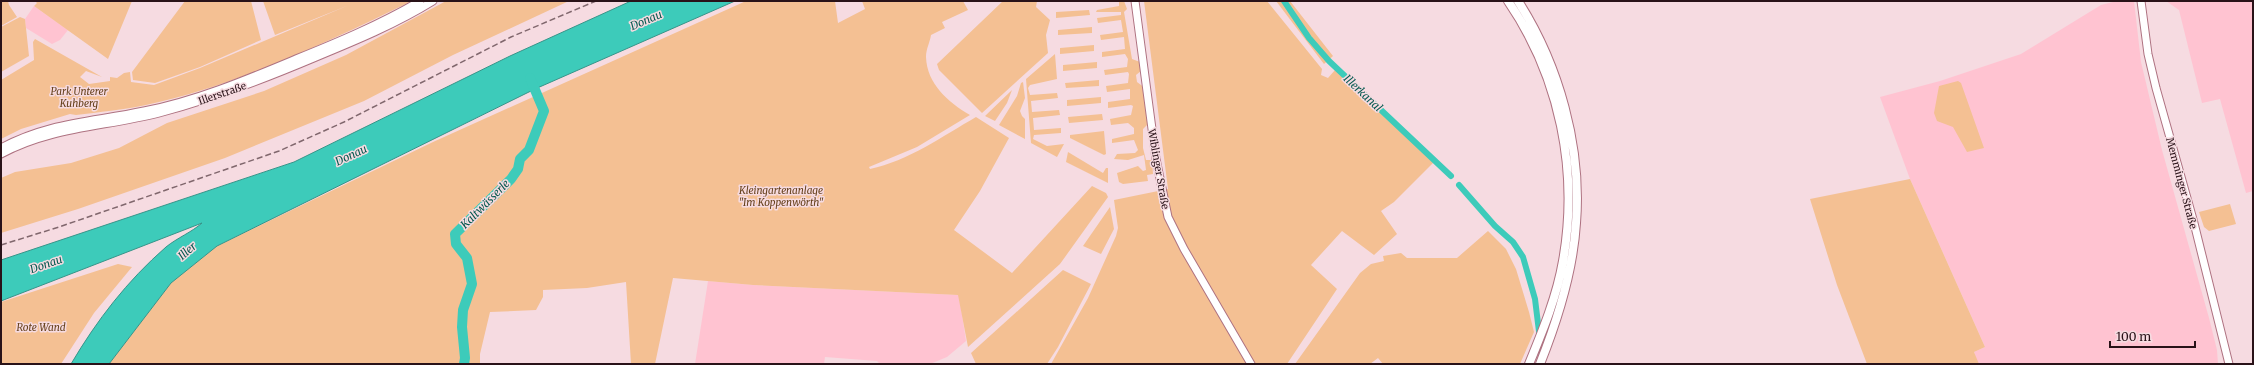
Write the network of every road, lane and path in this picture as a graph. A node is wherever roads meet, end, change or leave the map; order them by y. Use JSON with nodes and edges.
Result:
{"nodes":[{"id":1,"x":420,"y":1,"type":"edge"},
{"id":2,"x":433,"y":1,"type":"edge"},
{"id":3,"x":1135,"y":1,"type":"edge"},
{"id":4,"x":1508,"y":1,"type":"edge"},
{"id":5,"x":1518,"y":1,"type":"edge"},
{"id":6,"x":2141,"y":1,"type":"edge"},
{"id":7,"x":1,"y":148,"type":"edge"},
{"id":8,"x":1,"y":154,"type":"edge"},
{"id":9,"x":1529,"y":361,"type":"edge"},
{"id":10,"x":1251,"y":364,"type":"edge"},
{"id":11,"x":1540,"y":364,"type":"edge"},
{"id":12,"x":2229,"y":364,"type":"edge"}],
"edges":[{"from":1,"to":7,"type":"main road","name":"Illerstraße"},
{"from":2,"to":8,"type":"main road","name":"Illerstraße"},
{"from":3,"to":10,"type":"main road","name":"Wiblinger Straße"},
{"from":4,"to":9,"type":"highway"},
{"from":5,"to":11,"type":"highway"},
{"from":6,"to":12,"type":"main road","name":"Memminger Straße"}]}
